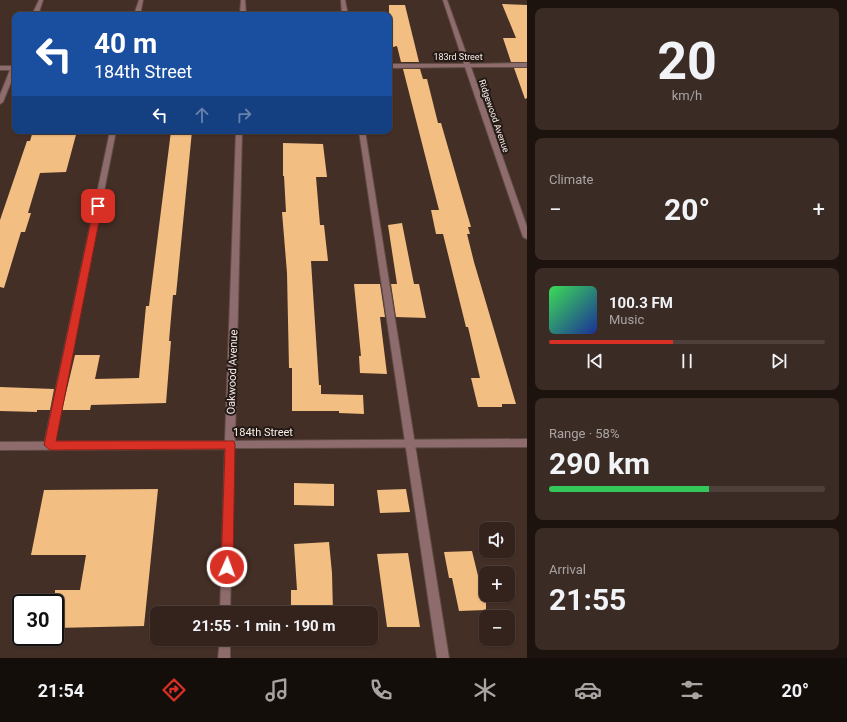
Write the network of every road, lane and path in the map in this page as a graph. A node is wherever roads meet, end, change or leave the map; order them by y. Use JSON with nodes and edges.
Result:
{"nodes":[{"id":1,"x":41,"y":0,"type":"edge"},
{"id":2,"x":141,"y":0,"type":"edge"},
{"id":3,"x":243,"y":0,"type":"edge"},
{"id":4,"x":343,"y":0,"type":"edge"},
{"id":5,"x":446,"y":0,"type":"edge"},
{"id":6,"x":36,"y":12,"type":"edge"},
{"id":7,"x":138,"y":12,"type":"edge"},
{"id":8,"x":243,"y":12,"type":"edge"},
{"id":9,"x":345,"y":12,"type":"edge"},
{"id":10,"x":527,"y":65,"type":"edge"},
{"id":11,"x":392,"y":66,"type":"edge"},
{"id":12,"x":468,"y":66,"type":"junction"},
{"id":13,"x":12,"y":67,"type":"edge"},
{"id":14,"x":0,"y":68,"type":"edge"},
{"id":15,"x":12,"y":74,"type":"edge"},
{"id":16,"x":0,"y":102,"type":"edge"},
{"id":17,"x":112,"y":134,"type":"edge"},
{"id":18,"x":239,"y":134,"type":"edge"},
{"id":19,"x":362,"y":134,"type":"edge"},
{"id":20,"x":527,"y":237,"type":"edge"},
{"id":21,"x":527,"y":443,"type":"edge"},
{"id":22,"x":230,"y":444,"type":"junction"},
{"id":23,"x":410,"y":444,"type":"junction"},
{"id":24,"x":50,"y":445,"type":"junction"},
{"id":25,"x":0,"y":446,"type":"edge"},
{"id":26,"x":225,"y":606,"type":"edge"},
{"id":27,"x":225,"y":646,"type":"edge"},
{"id":28,"x":224,"y":658,"type":"edge"},
{"id":29,"x":444,"y":658,"type":"edge"}],
"edges":[{"from":1,"to":6,"type":"street"},
{"from":2,"to":7,"type":"street"},
{"from":3,"to":8,"type":"street"},
{"from":4,"to":9,"type":"street"},
{"from":5,"to":12,"type":"street","name":"Ridgewood Avenue"},
{"from":10,"to":12,"type":"street","name":"183rd Street"},
{"from":11,"to":12,"type":"street","name":"183rd Street"},
{"from":12,"to":20,"type":"street","name":"Ridgewood Avenue"},
{"from":13,"to":14,"type":"street"},
{"from":15,"to":16,"type":"street"},
{"from":17,"to":24,"type":"street"},
{"from":18,"to":22,"type":"street","name":"Oakwood Avenue"},
{"from":19,"to":23,"type":"street"},
{"from":21,"to":23,"type":"street","name":"184th Street"},
{"from":22,"to":23,"type":"street","name":"184th Street"},
{"from":22,"to":24,"type":"street","name":"184th Street"},
{"from":22,"to":26,"type":"street","name":"Oakwood Avenue"},
{"from":23,"to":29,"type":"street"},
{"from":24,"to":25,"type":"street","name":"184th Street"},
{"from":27,"to":28,"type":"street"}]}
